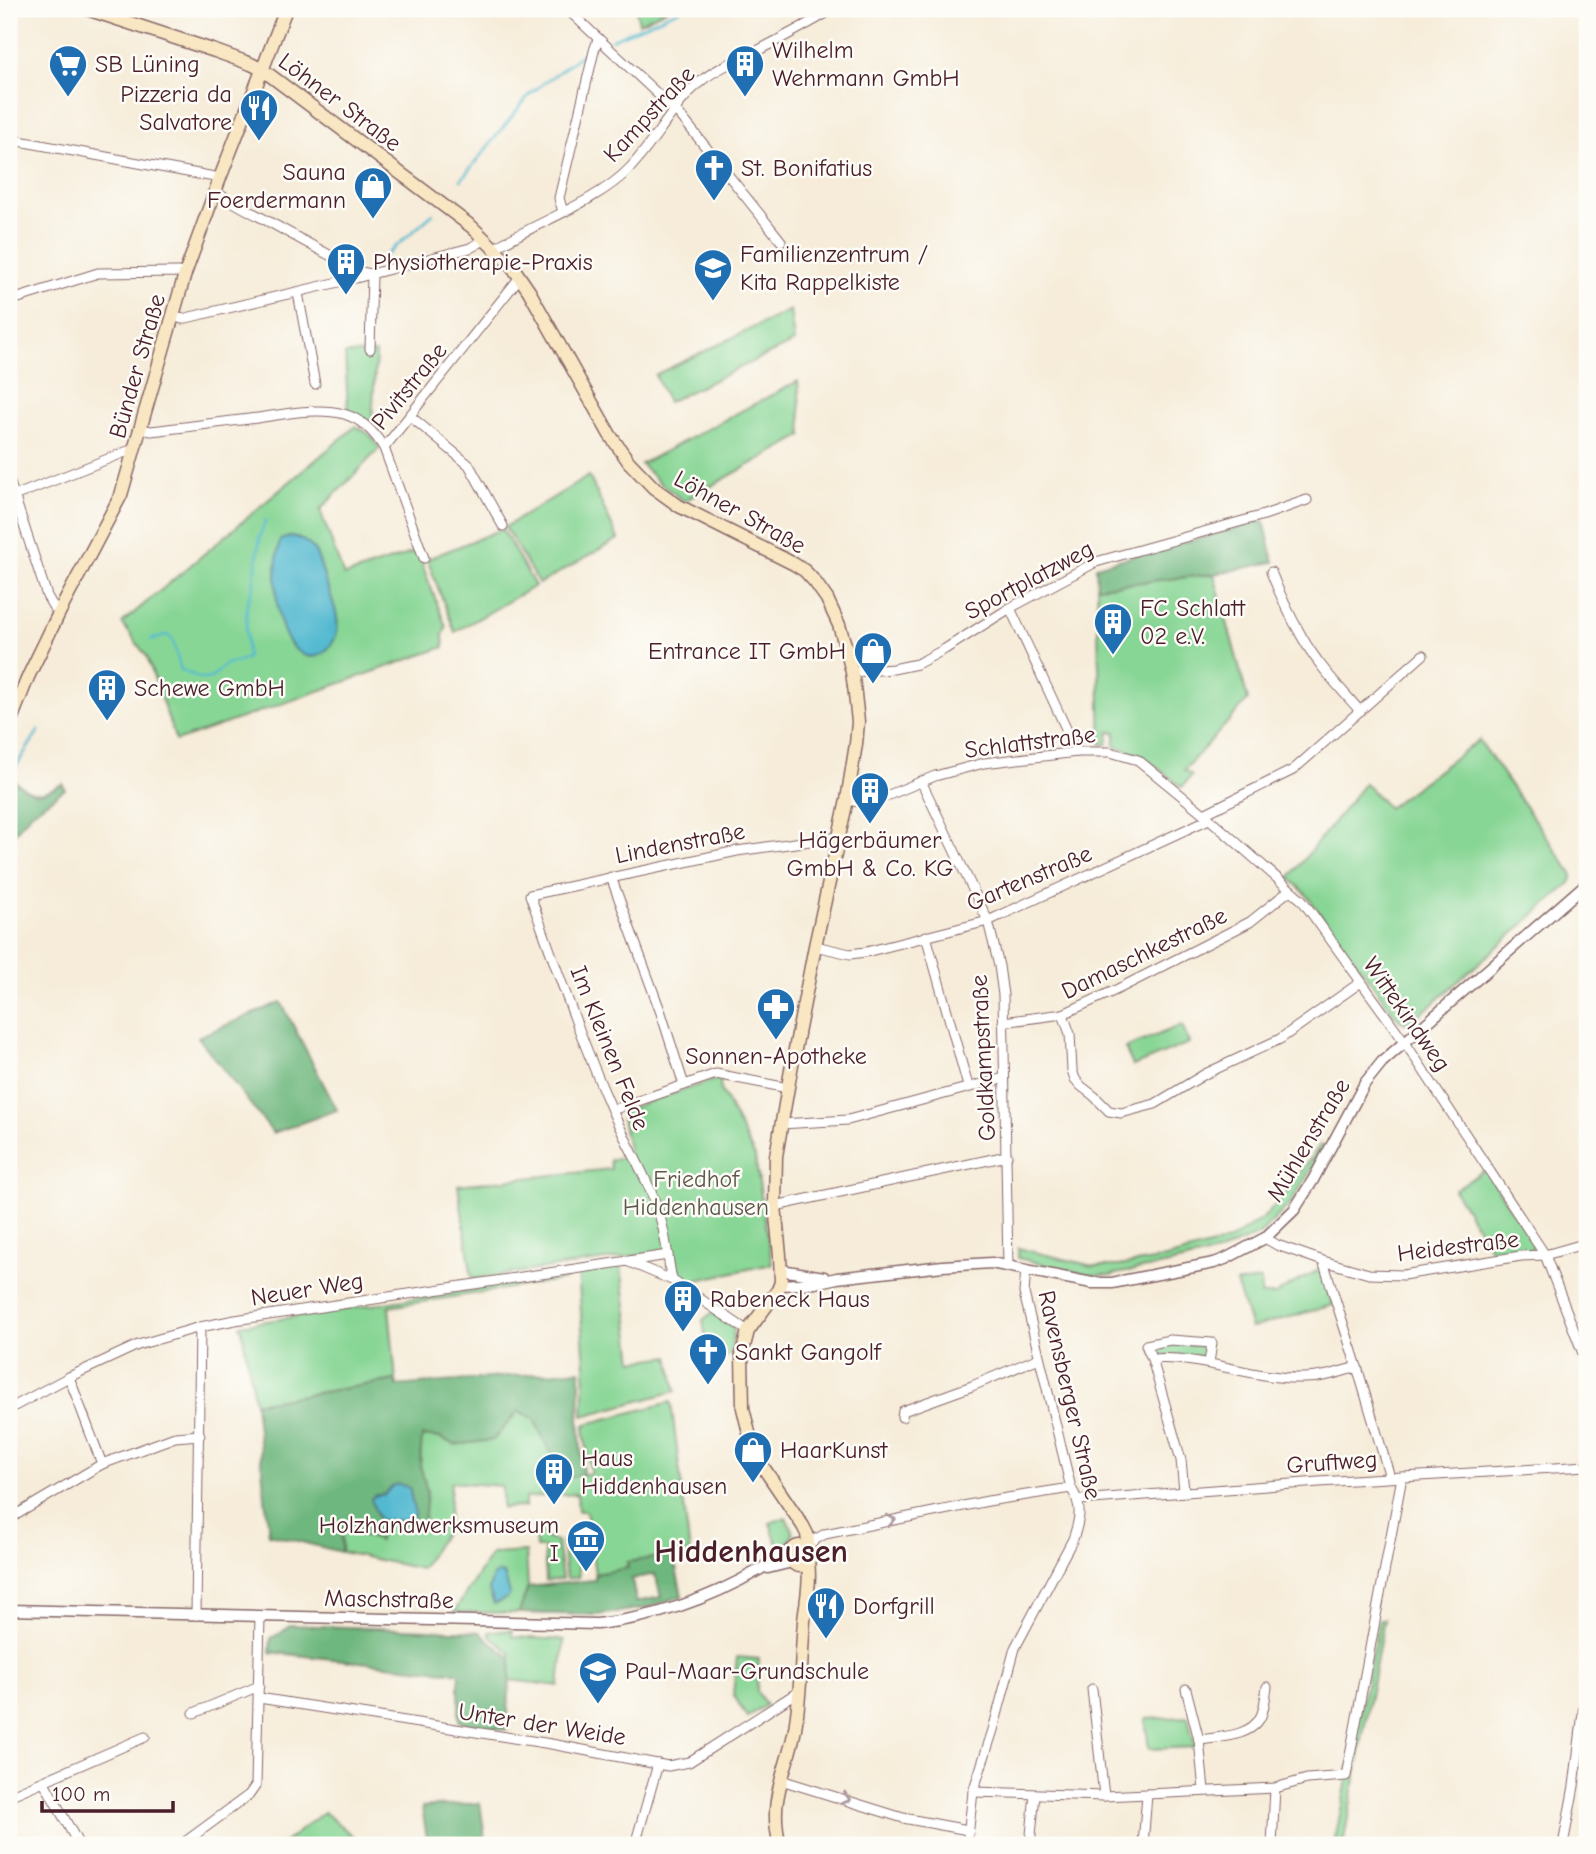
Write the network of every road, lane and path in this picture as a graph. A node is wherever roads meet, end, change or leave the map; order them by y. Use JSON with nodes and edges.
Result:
{"nodes":[{"id":1,"x":87,"y":9,"type":"edge"},
{"id":2,"x":286,"y":9,"type":"edge"},
{"id":3,"x":566,"y":9,"type":"edge"},
{"id":4,"x":833,"y":9,"type":"edge"},
{"id":5,"x":818,"y":13,"type":"edge"},
{"id":6,"x":598,"y":38,"type":"junction"},
{"id":7,"x":263,"y":70,"type":"junction"},
{"id":8,"x":675,"y":110,"type":"junction"},
{"id":9,"x":9,"y":142,"type":"edge"},
{"id":10,"x":220,"y":178,"type":"junction"},
{"id":11,"x":215,"y":192,"type":"junction"},
{"id":12,"x":563,"y":212,"type":"junction"},
{"id":13,"x":780,"y":241,"type":"dead end"},
{"id":14,"x":491,"y":244,"type":"junction"},
{"id":15,"x":185,"y":274,"type":"junction"},
{"id":16,"x":372,"y":274,"type":"junction"},
{"id":17,"x":520,"y":277,"type":"junction"},
{"id":18,"x":298,"y":293,"type":"junction"},
{"id":19,"x":9,"y":301,"type":"edge"},
{"id":20,"x":173,"y":316,"type":"junction"},
{"id":21,"x":370,"y":349,"type":"dead end"},
{"id":22,"x":315,"y":384,"type":"dead end"},
{"id":23,"x":410,"y":416,"type":"junction"},
{"id":24,"x":141,"y":429,"type":"junction"},
{"id":25,"x":384,"y":448,"type":"junction"},
{"id":26,"x":134,"y":452,"type":"junction"},
{"id":27,"x":9,"y":480,"type":"edge"},
{"id":28,"x":11,"y":497,"type":"edge"},
{"id":29,"x":1307,"y":499,"type":"dead end"},
{"id":30,"x":503,"y":526,"type":"dead end"},
{"id":31,"x":424,"y":558,"type":"dead end"},
{"id":32,"x":1271,"y":572,"type":"dead end"},
{"id":33,"x":1010,"y":608,"type":"junction"},
{"id":34,"x":60,"y":611,"type":"junction"},
{"id":35,"x":1423,"y":655,"type":"dead end"},
{"id":36,"x":852,"y":672,"type":"junction"},
{"id":37,"x":1360,"y":711,"type":"junction"},
{"id":38,"x":9,"y":725,"type":"edge"},
{"id":39,"x":1077,"y":751,"type":"junction"},
{"id":40,"x":921,"y":781,"type":"junction"},
{"id":41,"x":847,"y":800,"type":"junction"},
{"id":42,"x":1206,"y":816,"type":"junction"},
{"id":43,"x":839,"y":837,"type":"junction"},
{"id":44,"x":611,"y":877,"type":"junction"},
{"id":45,"x":1587,"y":883,"type":"edge"},
{"id":46,"x":1290,"y":890,"type":"junction"},
{"id":47,"x":530,"y":895,"type":"joint"},
{"id":48,"x":988,"y":921,"type":"junction"},
{"id":49,"x":926,"y":936,"type":"junction"},
{"id":50,"x":815,"y":946,"type":"junction"},
{"id":51,"x":1361,"y":982,"type":"junction"},
{"id":52,"x":1063,"y":1014,"type":"junction"},
{"id":53,"x":1003,"y":1022,"type":"junction"},
{"id":54,"x":1404,"y":1041,"type":"junction"},
{"id":55,"x":1004,"y":1078,"type":"junction"},
{"id":56,"x":684,"y":1085,"type":"junction"},
{"id":57,"x":968,"y":1086,"type":"junction"},
{"id":58,"x":788,"y":1088,"type":"junction"},
{"id":59,"x":612,"y":1110,"type":"junction"},
{"id":60,"x":781,"y":1124,"type":"junction"},
{"id":61,"x":1007,"y":1156,"type":"junction"},
{"id":62,"x":775,"y":1206,"type":"junction"},
{"id":63,"x":1265,"y":1238,"type":"junction"},
{"id":64,"x":1587,"y":1242,"type":"edge"},
{"id":65,"x":668,"y":1255,"type":"junction"},
{"id":66,"x":1545,"y":1255,"type":"junction"},
{"id":67,"x":628,"y":1261,"type":"junction"},
{"id":68,"x":1323,"y":1261,"type":"junction"},
{"id":69,"x":1008,"y":1266,"type":"junction"},
{"id":70,"x":1026,"y":1269,"type":"junction"},
{"id":71,"x":781,"y":1270,"type":"junction"},
{"id":72,"x":837,"y":1278,"type":"junction"},
{"id":73,"x":672,"y":1280,"type":"junction"},
{"id":74,"x":780,"y":1285,"type":"junction"},
{"id":75,"x":200,"y":1327,"type":"junction"},
{"id":76,"x":748,"y":1331,"type":"junction"},
{"id":77,"x":1039,"y":1358,"type":"junction"},
{"id":78,"x":1152,"y":1359,"type":"junction"},
{"id":79,"x":1209,"y":1363,"type":"junction"},
{"id":80,"x":1587,"y":1364,"type":"edge"},
{"id":81,"x":1357,"y":1367,"type":"junction"},
{"id":82,"x":69,"y":1377,"type":"junction"},
{"id":83,"x":9,"y":1409,"type":"edge"},
{"id":84,"x":902,"y":1418,"type":"dead end"},
{"id":85,"x":200,"y":1435,"type":"junction"},
{"id":86,"x":102,"y":1464,"type":"junction"},
{"id":87,"x":1587,"y":1466,"type":"edge"},
{"id":88,"x":1390,"y":1477,"type":"junction"},
{"id":89,"x":1402,"y":1477,"type":"junction"},
{"id":90,"x":1071,"y":1488,"type":"junction"},
{"id":91,"x":1184,"y":1491,"type":"junction"},
{"id":92,"x":1079,"y":1500,"type":"junction"},
{"id":93,"x":9,"y":1519,"type":"edge"},
{"id":94,"x":801,"y":1554,"type":"junction"},
{"id":95,"x":9,"y":1610,"type":"edge"},
{"id":96,"x":196,"y":1615,"type":"junction"},
{"id":97,"x":260,"y":1616,"type":"junction"},
{"id":98,"x":1587,"y":1680,"type":"edge"},
{"id":99,"x":259,"y":1686,"type":"junction"},
{"id":100,"x":1267,"y":1688,"type":"dead end"},
{"id":101,"x":1092,"y":1689,"type":"dead end"},
{"id":102,"x":1186,"y":1689,"type":"dead end"},
{"id":103,"x":798,"y":1692,"type":"junction"},
{"id":104,"x":258,"y":1698,"type":"junction"},
{"id":105,"x":194,"y":1713,"type":"dead end"},
{"id":106,"x":145,"y":1737,"type":"dead end"},
{"id":107,"x":1199,"y":1741,"type":"junction"},
{"id":108,"x":658,"y":1764,"type":"junction"},
{"id":109,"x":781,"y":1780,"type":"junction"},
{"id":110,"x":44,"y":1782,"type":"junction"},
{"id":111,"x":1275,"y":1788,"type":"junction"},
{"id":112,"x":1204,"y":1790,"type":"junction"},
{"id":113,"x":973,"y":1792,"type":"junction"},
{"id":114,"x":1035,"y":1794,"type":"junction"},
{"id":115,"x":1147,"y":1794,"type":"junction"},
{"id":116,"x":9,"y":1796,"type":"edge"},
{"id":117,"x":1104,"y":1796,"type":"junction"},
{"id":118,"x":968,"y":1830,"type":"junction"},
{"id":119,"x":79,"y":1845,"type":"edge"},
{"id":120,"x":181,"y":1845,"type":"edge"},
{"id":121,"x":635,"y":1845,"type":"edge"},
{"id":122,"x":780,"y":1845,"type":"edge"},
{"id":123,"x":967,"y":1845,"type":"edge"},
{"id":124,"x":1030,"y":1845,"type":"edge"},
{"id":125,"x":1143,"y":1845,"type":"edge"},
{"id":126,"x":1272,"y":1845,"type":"edge"},
{"id":127,"x":1563,"y":1845,"type":"edge"}],
"edges":[{"from":1,"to":7,"type":"main road","name":"Löhner Straße"},
{"from":2,"to":7,"type":"main road","name":"Bünder Straße"},
{"from":3,"to":6,"type":"street"},
{"from":4,"to":5,"type":"street","name":"Kampstraße"},
{"from":5,"to":8,"type":"street","name":"Kampstraße"},
{"from":6,"to":8,"type":"street"},
{"from":6,"to":12,"type":"street"},
{"from":7,"to":10,"type":"main road","name":"Bünder Straße"},
{"from":7,"to":14,"type":"main road","name":"Löhner Straße"},
{"from":8,"to":12,"type":"street","name":"Kampstraße"},
{"from":8,"to":13,"type":"street"},
{"from":9,"to":10,"type":"street"},
{"from":10,"to":11,"type":"main road","name":"Bünder Straße"},
{"from":11,"to":15,"type":"main road","name":"Bünder Straße"},
{"from":11,"to":16,"type":"street"},
{"from":12,"to":14,"type":"street","name":"Kampstraße"},
{"from":14,"to":16,"type":"street","name":"Kampstraße"},
{"from":14,"to":17,"type":"main road","name":"Löhner Straße"},
{"from":15,"to":19,"type":"street"},
{"from":15,"to":20,"type":"main road","name":"Bünder Straße"},
{"from":16,"to":18,"type":"street","name":"Kampstraße"},
{"from":16,"to":21,"type":"street"},
{"from":17,"to":23,"type":"street","name":"Pivitstraße"},
{"from":17,"to":36,"type":"main road","name":"Löhner Straße"},
{"from":18,"to":20,"type":"street","name":"Kampstraße"},
{"from":18,"to":22,"type":"street"},
{"from":20,"to":24,"type":"main road","name":"Bünder Straße"},
{"from":23,"to":25,"type":"street","name":"Pivitstraße"},
{"from":23,"to":30,"type":"street"},
{"from":24,"to":25,"type":"street","name":"Pivitstraße"},
{"from":24,"to":26,"type":"main road","name":"Bünder Straße"},
{"from":25,"to":31,"type":"street"},
{"from":26,"to":28,"type":"street"},
{"from":26,"to":34,"type":"main road","name":"Bünder Straße"},
{"from":27,"to":28,"type":"street"},
{"from":28,"to":34,"type":"street"},
{"from":29,"to":33,"type":"street","name":"Sportplatzweg"},
{"from":32,"to":37,"type":"street"},
{"from":33,"to":36,"type":"street","name":"Sportplatzweg"},
{"from":33,"to":39,"type":"street"},
{"from":34,"to":38,"type":"main road","name":"Bünder Straße"},
{"from":35,"to":37,"type":"street"},
{"from":36,"to":41,"type":"main road","name":"Löhner Straße"},
{"from":37,"to":42,"type":"street"},
{"from":39,"to":40,"type":"street","name":"Schlattstraße"},
{"from":39,"to":42,"type":"street","name":"Schlattstraße"},
{"from":40,"to":41,"type":"street","name":"Schlattstraße"},
{"from":40,"to":48,"type":"street","name":"Goldkampstraße"},
{"from":41,"to":43,"type":"main road","name":"Löhner Straße"},
{"from":42,"to":46,"type":"street","name":"Wittekindweg"},
{"from":42,"to":48,"type":"street","name":"Gartenstraße"},
{"from":43,"to":44,"type":"street","name":"Lindenstraße"},
{"from":43,"to":50,"type":"main road","name":"Löhner Straße"},
{"from":44,"to":47,"type":"street","name":"Lindenstraße"},
{"from":44,"to":56,"type":"street"},
{"from":45,"to":54,"type":"street","name":"Mühlenstraße"},
{"from":46,"to":51,"type":"street","name":"Wittekindweg"},
{"from":46,"to":52,"type":"street","name":"Damaschkestraße"},
{"from":47,"to":59,"type":"street","name":"Im Kleinen Felde"},
{"from":48,"to":49,"type":"street","name":"Gartenstraße"},
{"from":48,"to":53,"type":"street","name":"Goldkampstraße"},
{"from":49,"to":50,"type":"street","name":"Gartenstraße"},
{"from":49,"to":57,"type":"street"},
{"from":50,"to":58,"type":"main road","name":"Löhner Straße"},
{"from":51,"to":52,"type":"street"},
{"from":51,"to":54,"type":"street","name":"Wittekindweg"},
{"from":52,"to":53,"type":"street","name":"Damaschkestraße"},
{"from":53,"to":55,"type":"street","name":"Goldkampstraße"},
{"from":54,"to":63,"type":"street","name":"Mühlenstraße"},
{"from":54,"to":66,"type":"street","name":"Wittekindweg"},
{"from":55,"to":57,"type":"street"},
{"from":55,"to":61,"type":"street","name":"Goldkampstraße"},
{"from":56,"to":58,"type":"street"},
{"from":56,"to":59,"type":"street"},
{"from":57,"to":60,"type":"street"},
{"from":58,"to":60,"type":"main road","name":"Löhner Straße"},
{"from":59,"to":65,"type":"street","name":"Im Kleinen Felde"},
{"from":60,"to":62,"type":"main road","name":"Löhner Straße"},
{"from":61,"to":62,"type":"street"},
{"from":61,"to":69,"type":"street","name":"Goldkampstraße"},
{"from":62,"to":71,"type":"main road","name":"Löhner Straße"},
{"from":63,"to":68,"type":"street","name":"Heidestraße"},
{"from":63,"to":70,"type":"street","name":"Mühlenstraße"},
{"from":64,"to":66,"type":"street"},
{"from":65,"to":67,"type":"street","name":"Neuer Weg"},
{"from":65,"to":73,"type":"street"},
{"from":66,"to":68,"type":"street","name":"Heidestraße"},
{"from":66,"to":80,"type":"street","name":"Heidestraße"},
{"from":67,"to":73,"type":"street"},
{"from":67,"to":75,"type":"street","name":"Neuer Weg"},
{"from":68,"to":81,"type":"street"},
{"from":69,"to":70,"type":"street","name":"Mühlenstraße"},
{"from":69,"to":72,"type":"street","name":"Mühlenstraße"},
{"from":70,"to":77,"type":"street","name":"Ravensberger Straße"},
{"from":71,"to":72,"type":"street","name":"Mühlenstraße"},
{"from":71,"to":74,"type":"main road","name":"Löhner Straße"},
{"from":72,"to":74,"type":"street","name":"Mühlenstraße"},
{"from":73,"to":76,"type":"street"},
{"from":74,"to":76,"type":"main road"},
{"from":75,"to":82,"type":"street","name":"Neuer Weg"},
{"from":75,"to":85,"type":"street"},
{"from":76,"to":94,"type":"main road"},
{"from":77,"to":84,"type":"street"},
{"from":77,"to":90,"type":"street","name":"Ravensberger Straße"},
{"from":78,"to":79,"type":"street"},
{"from":78,"to":79,"type":"street"},
{"from":78,"to":91,"type":"street"},
{"from":79,"to":81,"type":"street"},
{"from":81,"to":88,"type":"street"},
{"from":82,"to":83,"type":"street","name":"Neuer Weg"},
{"from":82,"to":86,"type":"street"},
{"from":85,"to":86,"type":"street"},
{"from":85,"to":96,"type":"street"},
{"from":86,"to":93,"type":"street"},
{"from":87,"to":89,"type":"street","name":"Gruftweg"},
{"from":88,"to":89,"type":"street","name":"Gruftweg"},
{"from":88,"to":91,"type":"street","name":"Gruftweg"},
{"from":89,"to":111,"type":"street"},
{"from":90,"to":92,"type":"street","name":"Ravensberger Straße"},
{"from":94,"to":90,"type":"street","one_way":true},
{"from":91,"to":92,"type":"street","name":"Gruftweg"},
{"from":92,"to":113,"type":"street","name":"Ravensberger Straße"},
{"from":94,"to":97,"type":"street","name":"Maschstraße"},
{"from":94,"to":103,"type":"main road"},
{"from":95,"to":96,"type":"street","name":"Maschstraße"},
{"from":96,"to":97,"type":"street","name":"Maschstraße"},
{"from":97,"to":99,"type":"street"},
{"from":98,"to":127,"type":"street"},
{"from":99,"to":104,"type":"street"},
{"from":99,"to":105,"type":"street"},
{"from":100,"to":107,"type":"street"},
{"from":101,"to":117,"type":"street"},
{"from":102,"to":107,"type":"street"},
{"from":103,"to":108,"type":"street","name":"Unter der Weide"},
{"from":103,"to":109,"type":"main road"},
{"from":104,"to":108,"type":"street","name":"Unter der Weide"},
{"from":104,"to":120,"type":"street"},
{"from":106,"to":110,"type":"street"},
{"from":107,"to":112,"type":"street"},
{"from":108,"to":121,"type":"street"},
{"from":109,"to":118,"type":"street","one_way":true},
{"from":109,"to":122,"type":"main road"},
{"from":110,"to":116,"type":"street"},
{"from":110,"to":119,"type":"street"},
{"from":111,"to":112,"type":"street"},
{"from":111,"to":126,"type":"street"},
{"from":112,"to":115,"type":"street"},
{"from":113,"to":114,"type":"street"},
{"from":113,"to":118,"type":"street","name":"Ravensberger Straße"},
{"from":114,"to":117,"type":"street"},
{"from":114,"to":124,"type":"street"},
{"from":115,"to":117,"type":"street"},
{"from":115,"to":125,"type":"street"},
{"from":118,"to":123,"type":"street","name":"Ravensberger Straße"}]}
